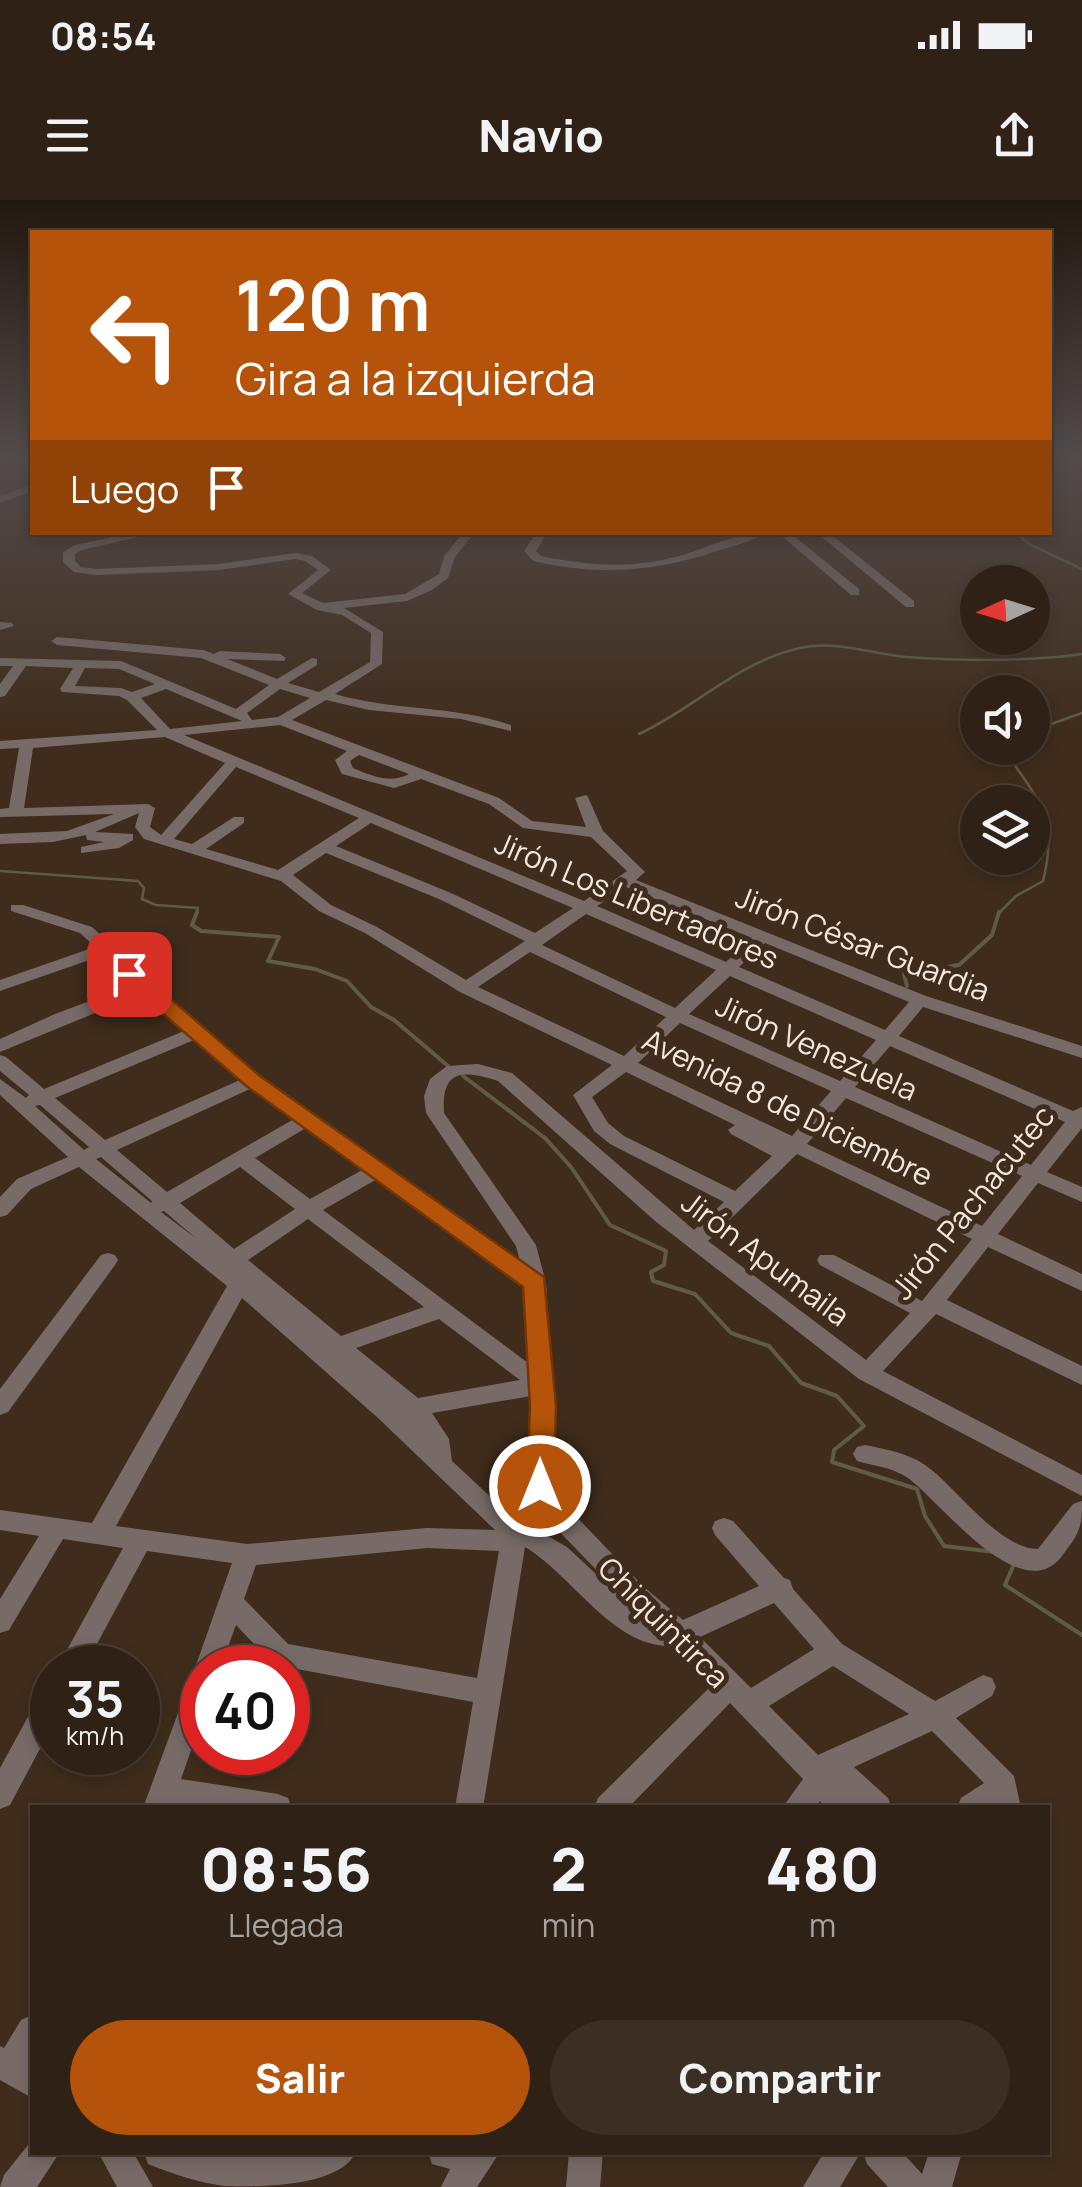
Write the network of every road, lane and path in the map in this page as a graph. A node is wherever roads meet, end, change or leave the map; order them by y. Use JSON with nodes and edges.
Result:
{"nodes":[{"id":1,"x":76,"y":549,"type":"edge"},
{"id":2,"x":456,"y":549,"type":"edge"},
{"id":3,"x":532,"y":549,"type":"edge"},
{"id":4,"x":713,"y":549,"type":"edge"},
{"id":5,"x":802,"y":549,"type":"edge"},
{"id":6,"x":842,"y":549,"type":"edge"},
{"id":7,"x":854,"y":592,"type":"dead end"},
{"id":8,"x":407,"y":597,"type":"junction"},
{"id":9,"x":910,"y":604,"type":"dead end"},
{"id":10,"x":321,"y":607,"type":"junction"},
{"id":11,"x":377,"y":632,"type":"junction"},
{"id":12,"x":58,"y":641,"type":"dead end"},
{"id":13,"x":144,"y":646,"type":"junction"},
{"id":14,"x":203,"y":654,"type":"junction"},
{"id":15,"x":280,"y":658,"type":"dead end"},
{"id":16,"x":0,"y":662,"type":"edge"},
{"id":17,"x":23,"y":662,"type":"junction"},
{"id":18,"x":312,"y":662,"type":"dead end"},
{"id":19,"x":81,"y":664,"type":"junction"},
{"id":20,"x":121,"y":665,"type":"junction"},
{"id":21,"x":169,"y":683,"type":"junction"},
{"id":22,"x":278,"y":684,"type":"junction"},
{"id":23,"x":0,"y":693,"type":"edge"},
{"id":24,"x":322,"y":696,"type":"junction"},
{"id":25,"x":132,"y":697,"type":"junction"},
{"id":26,"x":238,"y":713,"type":"junction"},
{"id":27,"x":281,"y":721,"type":"junction"},
{"id":28,"x":258,"y":724,"type":"junction"},
{"id":29,"x":506,"y":728,"type":"dead end"},
{"id":30,"x":168,"y":734,"type":"junction"},
{"id":31,"x":27,"y":744,"type":"junction"},
{"id":32,"x":0,"y":745,"type":"edge"},
{"id":33,"x":357,"y":750,"type":"junction"},
{"id":34,"x":232,"y":764,"type":"junction"},
{"id":35,"x":420,"y":773,"type":"junction"},
{"id":36,"x":582,"y":798,"type":"dead end"},
{"id":37,"x":136,"y":808,"type":"junction"},
{"id":38,"x":8,"y":812,"type":"edge"},
{"id":39,"x":239,"y":820,"type":"dead end"},
{"id":40,"x":365,"y":820,"type":"junction"},
{"id":41,"x":596,"y":832,"type":"junction"},
{"id":42,"x":70,"y":837,"type":"junction"},
{"id":43,"x":0,"y":838,"type":"edge"},
{"id":44,"x":162,"y":842,"type":"junction"},
{"id":45,"x":327,"y":848,"type":"junction"},
{"id":46,"x":86,"y":850,"type":"dead end"},
{"id":47,"x":194,"y":850,"type":"junction"},
{"id":48,"x":280,"y":876,"type":"junction"},
{"id":49,"x":626,"y":881,"type":"junction"},
{"id":50,"x":17,"y":908,"type":"dead end"},
{"id":51,"x":588,"y":908,"type":"junction"},
{"id":52,"x":763,"y":936,"type":"junction"},
{"id":53,"x":535,"y":944,"type":"junction"},
{"id":54,"x":103,"y":950,"type":"junction"},
{"id":55,"x":730,"y":970,"type":"junction"},
{"id":56,"x":0,"y":986,"type":"edge"},
{"id":57,"x":144,"y":987,"type":"junction"},
{"id":58,"x":466,"y":988,"type":"junction"},
{"id":59,"x":920,"y":1000,"type":"junction"},
{"id":60,"x":678,"y":1016,"type":"junction"},
{"id":61,"x":194,"y":1033,"type":"junction"},
{"id":62,"x":889,"y":1040,"type":"junction"},
{"id":63,"x":0,"y":1046,"type":"edge"},
{"id":64,"x":1082,"y":1052,"type":"edge"},
{"id":65,"x":0,"y":1061,"type":"edge"},
{"id":66,"x":621,"y":1067,"type":"junction"},
{"id":67,"x":253,"y":1081,"type":"junction"},
{"id":68,"x":436,"y":1083,"type":"joint"},
{"id":69,"x":0,"y":1084,"type":"edge"},
{"id":70,"x":847,"y":1089,"type":"junction"},
{"id":71,"x":32,"y":1101,"type":"junction"},
{"id":72,"x":310,"y":1118,"type":"junction"},
{"id":73,"x":1080,"y":1119,"type":"edge"},
{"id":74,"x":791,"y":1149,"type":"junction"},
{"id":75,"x":91,"y":1153,"type":"junction"},
{"id":76,"x":241,"y":1158,"type":"junction"},
{"id":77,"x":380,"y":1170,"type":"junction"},
{"id":78,"x":1036,"y":1174,"type":"junction"},
{"id":79,"x":1082,"y":1195,"type":"edge"},
{"id":80,"x":739,"y":1201,"type":"junction"},
{"id":81,"x":1,"y":1206,"type":"edge"},
{"id":82,"x":158,"y":1206,"type":"junction"},
{"id":83,"x":310,"y":1208,"type":"junction"},
{"id":84,"x":984,"y":1235,"type":"junction"},
{"id":85,"x":695,"y":1241,"type":"junction"},
{"id":86,"x":108,"y":1260,"type":"dead end"},
{"id":87,"x":827,"y":1260,"type":"dead end"},
{"id":88,"x":231,"y":1271,"type":"junction"},
{"id":89,"x":535,"y":1283,"type":"junction"},
{"id":90,"x":1082,"y":1283,"type":"edge"},
{"id":91,"x":278,"y":1307,"type":"junction"},
{"id":92,"x":929,"y":1307,"type":"junction"},
{"id":93,"x":440,"y":1310,"type":"junction"},
{"id":94,"x":339,"y":1345,"type":"junction"},
{"id":95,"x":867,"y":1373,"type":"junction"},
{"id":96,"x":1082,"y":1376,"type":"edge"},
{"id":97,"x":542,"y":1385,"type":"junction"},
{"id":98,"x":0,"y":1406,"type":"edge"},
{"id":99,"x":414,"y":1408,"type":"junction"},
{"id":100,"x":386,"y":1412,"type":"junction"},
{"id":101,"x":865,"y":1454,"type":"dead end"},
{"id":102,"x":441,"y":1463,"type":"junction"},
{"id":103,"x":1082,"y":1486,"type":"edge"},
{"id":104,"x":1082,"y":1511,"type":"edge"},
{"id":105,"x":0,"y":1520,"type":"edge"},
{"id":106,"x":56,"y":1528,"type":"junction"},
{"id":107,"x":724,"y":1528,"type":"dead end"},
{"id":108,"x":98,"y":1535,"type":"junction"},
{"id":109,"x":514,"y":1535,"type":"junction"},
{"id":110,"x":140,"y":1540,"type":"junction"},
{"id":111,"x":247,"y":1555,"type":"junction"},
{"id":112,"x":780,"y":1588,"type":"junction"},
{"id":113,"x":230,"y":1603,"type":"junction"},
{"id":114,"x":0,"y":1622,"type":"edge"},
{"id":115,"x":680,"y":1634,"type":"junction"},
{"id":116,"x":83,"y":1645,"type":"edge"},
{"id":117,"x":216,"y":1645,"type":"edge"},
{"id":118,"x":272,"y":1645,"type":"edge"},
{"id":119,"x":834,"y":1652,"type":"junction"},
{"id":120,"x":310,"y":1659,"type":"edge"},
{"id":121,"x":983,"y":1687,"type":"dead end"},
{"id":122,"x":486,"y":1692,"type":"junction"},
{"id":123,"x":738,"y":1696,"type":"junction"},
{"id":124,"x":935,"y":1716,"type":"junction"},
{"id":125,"x":30,"y":1740,"type":"edge"},
{"id":126,"x":180,"y":1745,"type":"edge"},
{"id":127,"x":822,"y":1772,"type":"junction"},
{"id":128,"x":0,"y":1795,"type":"edge"},
{"id":129,"x":1006,"y":1797,"type":"edge"},
{"id":130,"x":161,"y":1799,"type":"edge"},
{"id":131,"x":239,"y":1805,"type":"edge"},
{"id":132,"x":471,"y":1805,"type":"edge"},
{"id":133,"x":611,"y":1805,"type":"edge"},
{"id":134,"x":798,"y":1805,"type":"edge"},
{"id":135,"x":841,"y":1805,"type":"edge"},
{"id":136,"x":873,"y":1805,"type":"edge"},
{"id":137,"x":981,"y":1805,"type":"edge"},
{"id":138,"x":30,"y":2035,"type":"edge"},
{"id":139,"x":14,"y":2071,"type":"edge"},
{"id":140,"x":42,"y":2155,"type":"edge"},
{"id":141,"x":116,"y":2155,"type":"edge"},
{"id":142,"x":167,"y":2155,"type":"edge"},
{"id":143,"x":336,"y":2155,"type":"edge"},
{"id":144,"x":480,"y":2155,"type":"edge"},
{"id":145,"x":586,"y":2155,"type":"edge"},
{"id":146,"x":843,"y":2155,"type":"edge"},
{"id":147,"x":882,"y":2155,"type":"edge"},
{"id":148,"x":945,"y":2155,"type":"edge"},
{"id":149,"x":282,"y":2183,"type":"edge"},
{"id":150,"x":16,"y":2187,"type":"edge"},
{"id":151,"x":136,"y":2187,"type":"edge"},
{"id":152,"x":458,"y":2187,"type":"edge"},
{"id":153,"x":583,"y":2187,"type":"edge"},
{"id":154,"x":820,"y":2187,"type":"edge"},
{"id":155,"x":911,"y":2187,"type":"edge"},
{"id":156,"x":935,"y":2187,"type":"edge"}],
"edges":[{"from":1,"to":10,"type":"street"},
{"from":2,"to":8,"type":"street"},
{"from":3,"to":4,"type":"street"},
{"from":5,"to":7,"type":"street"},
{"from":6,"to":9,"type":"street"},
{"from":8,"to":10,"type":"street"},
{"from":8,"to":11,"type":"street"},
{"from":10,"to":11,"type":"street"},
{"from":11,"to":24,"type":"street"},
{"from":12,"to":13,"type":"street"},
{"from":13,"to":14,"type":"street"},
{"from":13,"to":20,"type":"street"},
{"from":14,"to":15,"type":"street"},
{"from":14,"to":22,"type":"street"},
{"from":16,"to":17,"type":"street"},
{"from":17,"to":19,"type":"street"},
{"from":17,"to":23,"type":"street"},
{"from":18,"to":22,"type":"street"},
{"from":19,"to":20,"type":"street"},
{"from":19,"to":25,"type":"street"},
{"from":20,"to":21,"type":"street"},
{"from":21,"to":25,"type":"street"},
{"from":21,"to":26,"type":"street"},
{"from":22,"to":24,"type":"street"},
{"from":22,"to":26,"type":"street"},
{"from":24,"to":27,"type":"street"},
{"from":24,"to":29,"type":"street"},
{"from":25,"to":30,"type":"street"},
{"from":26,"to":28,"type":"street"},
{"from":27,"to":28,"type":"street"},
{"from":27,"to":33,"type":"street"},
{"from":28,"to":30,"type":"street"},
{"from":30,"to":31,"type":"street"},
{"from":30,"to":34,"type":"street","name":"Jirón Los Libertadores"},
{"from":31,"to":32,"type":"street"},
{"from":31,"to":38,"type":"street"},
{"from":33,"to":35,"type":"street"},
{"from":33,"to":35,"type":"street"},
{"from":34,"to":40,"type":"street","name":"Jirón Los Libertadores"},
{"from":34,"to":44,"type":"street"},
{"from":35,"to":41,"type":"street"},
{"from":36,"to":41,"type":"street"},
{"from":37,"to":38,"type":"street"},
{"from":37,"to":42,"type":"street"},
{"from":37,"to":44,"type":"street"},
{"from":39,"to":47,"type":"street"},
{"from":40,"to":45,"type":"street"},
{"from":40,"to":51,"type":"street","name":"Jirón Los Libertadores"},
{"from":41,"to":49,"type":"street"},
{"from":42,"to":43,"type":"street"},
{"from":42,"to":46,"type":"street"},
{"from":44,"to":47,"type":"street","name":"Avenida 8 de Diciembre"},
{"from":45,"to":48,"type":"street"},
{"from":45,"to":53,"type":"street","name":"Jirón Venezuela"},
{"from":47,"to":48,"type":"street","name":"Avenida 8 de Diciembre"},
{"from":48,"to":58,"type":"street","name":"Avenida 8 de Diciembre"},
{"from":49,"to":51,"type":"street"},
{"from":49,"to":52,"type":"street","name":"Jirón César Guardia"},
{"from":50,"to":54,"type":"street"},
{"from":51,"to":53,"type":"street"},
{"from":51,"to":55,"type":"street","name":"Jirón Los Libertadores"},
{"from":52,"to":55,"type":"street"},
{"from":52,"to":59,"type":"street","name":"Jirón César Guardia"},
{"from":53,"to":58,"type":"street"},
{"from":53,"to":60,"type":"street","name":"Jirón Venezuela"},
{"from":54,"to":56,"type":"street"},
{"from":54,"to":57,"type":"street"},
{"from":55,"to":60,"type":"street"},
{"from":55,"to":62,"type":"street","name":"Jirón Los Libertadores"},
{"from":57,"to":61,"type":"street"},
{"from":57,"to":63,"type":"street"},
{"from":58,"to":66,"type":"street","name":"Avenida 8 de Diciembre"},
{"from":59,"to":62,"type":"street"},
{"from":59,"to":64,"type":"street","name":"Jirón César Guardia"},
{"from":60,"to":66,"type":"street"},
{"from":60,"to":70,"type":"street","name":"Jirón Venezuela"},
{"from":61,"to":67,"type":"street"},
{"from":61,"to":71,"type":"street"},
{"from":62,"to":70,"type":"street"},
{"from":62,"to":73,"type":"street","name":"Jirón Los Libertadores"},
{"from":65,"to":71,"type":"street"},
{"from":66,"to":74,"type":"street","name":"Avenida 8 de Diciembre"},
{"from":66,"to":80,"type":"street"},
{"from":67,"to":72,"type":"street"},
{"from":67,"to":75,"type":"street"},
{"from":68,"to":85,"type":"street","name":"Jirón Apumaila"},
{"from":68,"to":89,"type":"street","name":"Chiquintirca"},
{"from":69,"to":71,"type":"street"},
{"from":70,"to":74,"type":"street"},
{"from":70,"to":78,"type":"street","name":"Jirón Venezuela"},
{"from":71,"to":75,"type":"street"},
{"from":72,"to":76,"type":"street"},
{"from":72,"to":77,"type":"street"},
{"from":73,"to":78,"type":"street","name":"Jirón Pachacutec"},
{"from":74,"to":80,"type":"street"},
{"from":74,"to":84,"type":"street","name":"Avenida 8 de Diciembre"},
{"from":75,"to":81,"type":"street"},
{"from":75,"to":82,"type":"street"},
{"from":76,"to":82,"type":"street"},
{"from":76,"to":83,"type":"street"},
{"from":77,"to":83,"type":"street"},
{"from":77,"to":89,"type":"street"},
{"from":78,"to":79,"type":"street","name":"Jirón Venezuela"},
{"from":78,"to":84,"type":"street","name":"Jirón Pachacutec"},
{"from":80,"to":85,"type":"street"},
{"from":82,"to":88,"type":"street"},
{"from":83,"to":88,"type":"street"},
{"from":83,"to":93,"type":"street"},
{"from":84,"to":90,"type":"street","name":"Avenida 8 de Diciembre"},
{"from":84,"to":92,"type":"street","name":"Jirón Pachacutec"},
{"from":85,"to":95,"type":"street","name":"Jirón Apumaila"},
{"from":86,"to":98,"type":"street"},
{"from":87,"to":92,"type":"street"},
{"from":88,"to":91,"type":"street"},
{"from":88,"to":108,"type":"street"},
{"from":89,"to":97,"type":"street","name":"Chiquintirca"},
{"from":91,"to":94,"type":"street"},
{"from":91,"to":100,"type":"street"},
{"from":92,"to":95,"type":"street","name":"Jirón Pachacutec"},
{"from":92,"to":96,"type":"street"},
{"from":93,"to":94,"type":"street"},
{"from":93,"to":97,"type":"street"},
{"from":94,"to":99,"type":"street"},
{"from":95,"to":103,"type":"street","name":"Jirón Apumaila"},
{"from":97,"to":99,"type":"street"},
{"from":97,"to":115,"type":"street","name":"Chiquintirca"},
{"from":99,"to":100,"type":"street"},
{"from":99,"to":102,"type":"street"},
{"from":100,"to":102,"type":"street"},
{"from":101,"to":104,"type":"street"},
{"from":102,"to":109,"type":"street"},
{"from":105,"to":106,"type":"street"},
{"from":106,"to":108,"type":"street"},
{"from":106,"to":114,"type":"street"},
{"from":107,"to":112,"type":"street"},
{"from":108,"to":110,"type":"street"},
{"from":109,"to":111,"type":"street"},
{"from":109,"to":115,"type":"street"},
{"from":109,"to":122,"type":"street"},
{"from":110,"to":111,"type":"street"},
{"from":110,"to":116,"type":"street"},
{"from":111,"to":113,"type":"street"},
{"from":112,"to":115,"type":"street"},
{"from":112,"to":119,"type":"street"},
{"from":113,"to":117,"type":"street"},
{"from":113,"to":118,"type":"street"},
{"from":115,"to":123,"type":"street","name":"Chiquintirca"},
{"from":119,"to":123,"type":"street"},
{"from":119,"to":124,"type":"street"},
{"from":120,"to":122,"type":"street"},
{"from":121,"to":124,"type":"street"},
{"from":122,"to":132,"type":"street"},
{"from":123,"to":127,"type":"street","name":"Chiquintirca"},
{"from":123,"to":133,"type":"street"},
{"from":124,"to":127,"type":"street"},
{"from":124,"to":129,"type":"street"},
{"from":125,"to":128,"type":"street"},
{"from":126,"to":130,"type":"street"},
{"from":127,"to":134,"type":"street"},
{"from":127,"to":135,"type":"street","name":"Chiquintirca"},
{"from":127,"to":136,"type":"street"},
{"from":129,"to":137,"type":"street"},
{"from":130,"to":131,"type":"street"},
{"from":138,"to":139,"type":"street"},
{"from":140,"to":150,"type":"street"},
{"from":141,"to":151,"type":"street"},
{"from":142,"to":149,"type":"street"},
{"from":143,"to":149,"type":"street"},
{"from":144,"to":152,"type":"street"},
{"from":145,"to":153,"type":"street"},
{"from":146,"to":154,"type":"street"},
{"from":147,"to":155,"type":"street"},
{"from":148,"to":156,"type":"street"}]}
